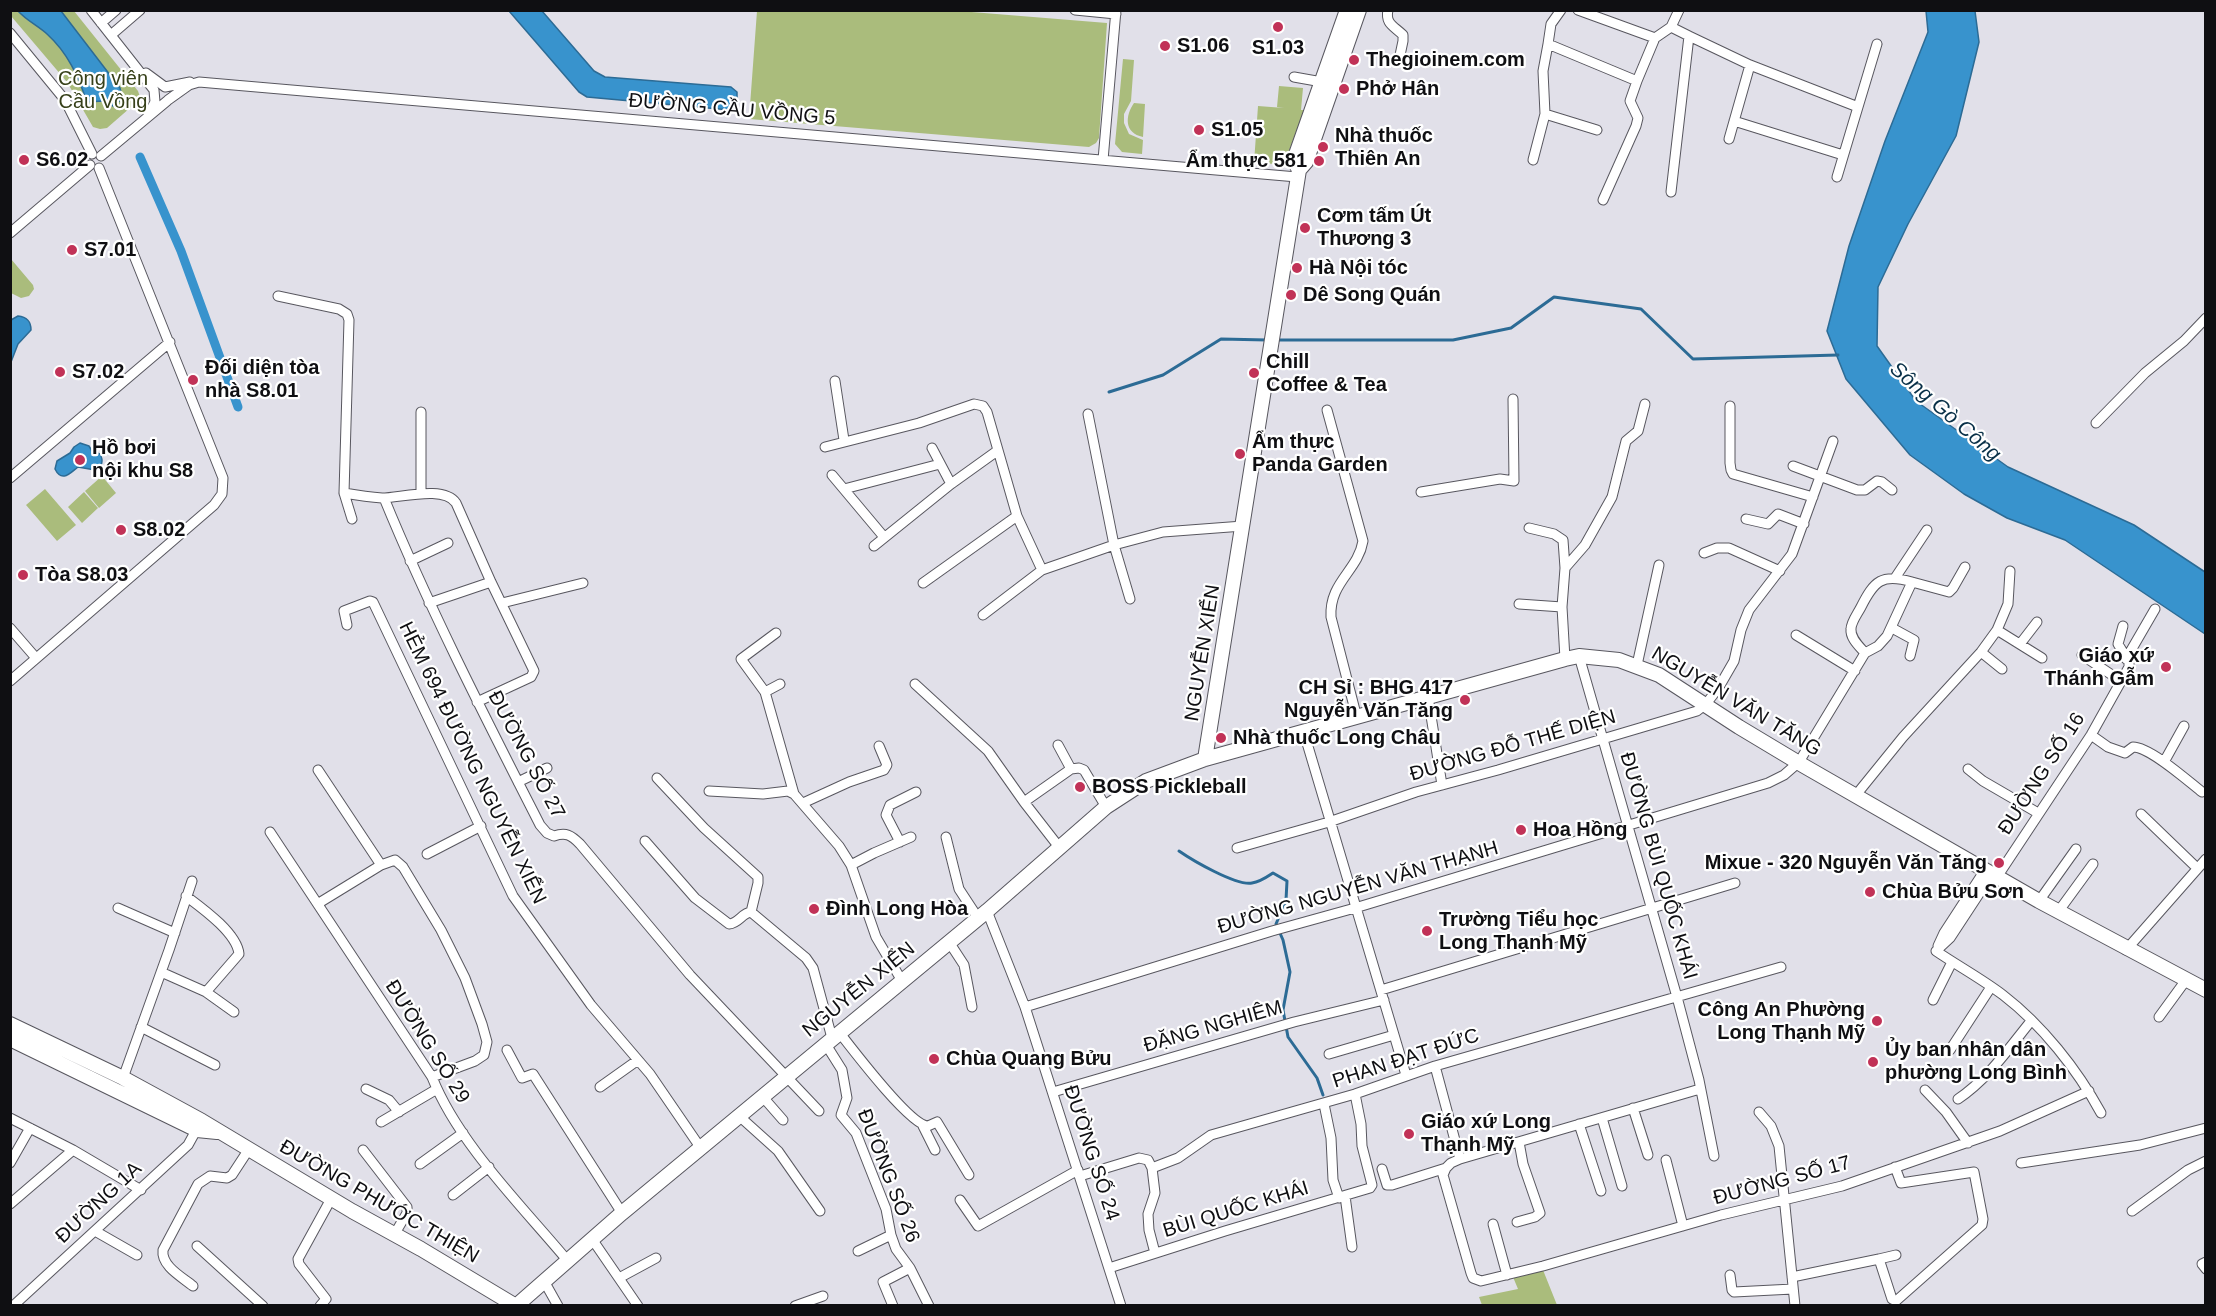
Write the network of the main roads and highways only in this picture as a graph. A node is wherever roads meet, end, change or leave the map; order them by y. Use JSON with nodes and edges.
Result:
{"nodes":[{"id":1,"x":1347,"y":10,"type":"edge"},
{"id":2,"x":1359,"y":10,"type":"edge"},
{"id":3,"x":1298,"y":173,"type":"junction"},
{"id":4,"x":1205,"y":759,"type":"junction"},
{"id":5,"x":2205,"y":990,"type":"edge"},
{"id":6,"x":10,"y":1024,"type":"edge"},
{"id":7,"x":10,"y":1039,"type":"edge"},
{"id":8,"x":199,"y":1125,"type":"junction"},
{"id":9,"x":516,"y":1305,"type":"edge"}],
"edges":[{"from":1,"to":3,"type":"main road"},
{"from":2,"to":3,"type":"main road"},
{"from":3,"to":4,"type":"main road","name":"NGUYỄN XIỂN"},
{"from":4,"to":5,"type":"main road","name":"NGUYỄN VĂN TĂNG"},
{"from":4,"to":9,"type":"main road","name":"NGUYỄN XIỂN"},
{"from":6,"to":8,"type":"main road","name":"ĐƯỜNG PHƯỚC THIỆN"},
{"from":7,"to":8,"type":"main road","name":"ĐƯỜNG PHƯỚC THIỆN"},
{"from":8,"to":9,"type":"main road","name":"ĐƯỜNG PHƯỚC THIỆN"}]}
